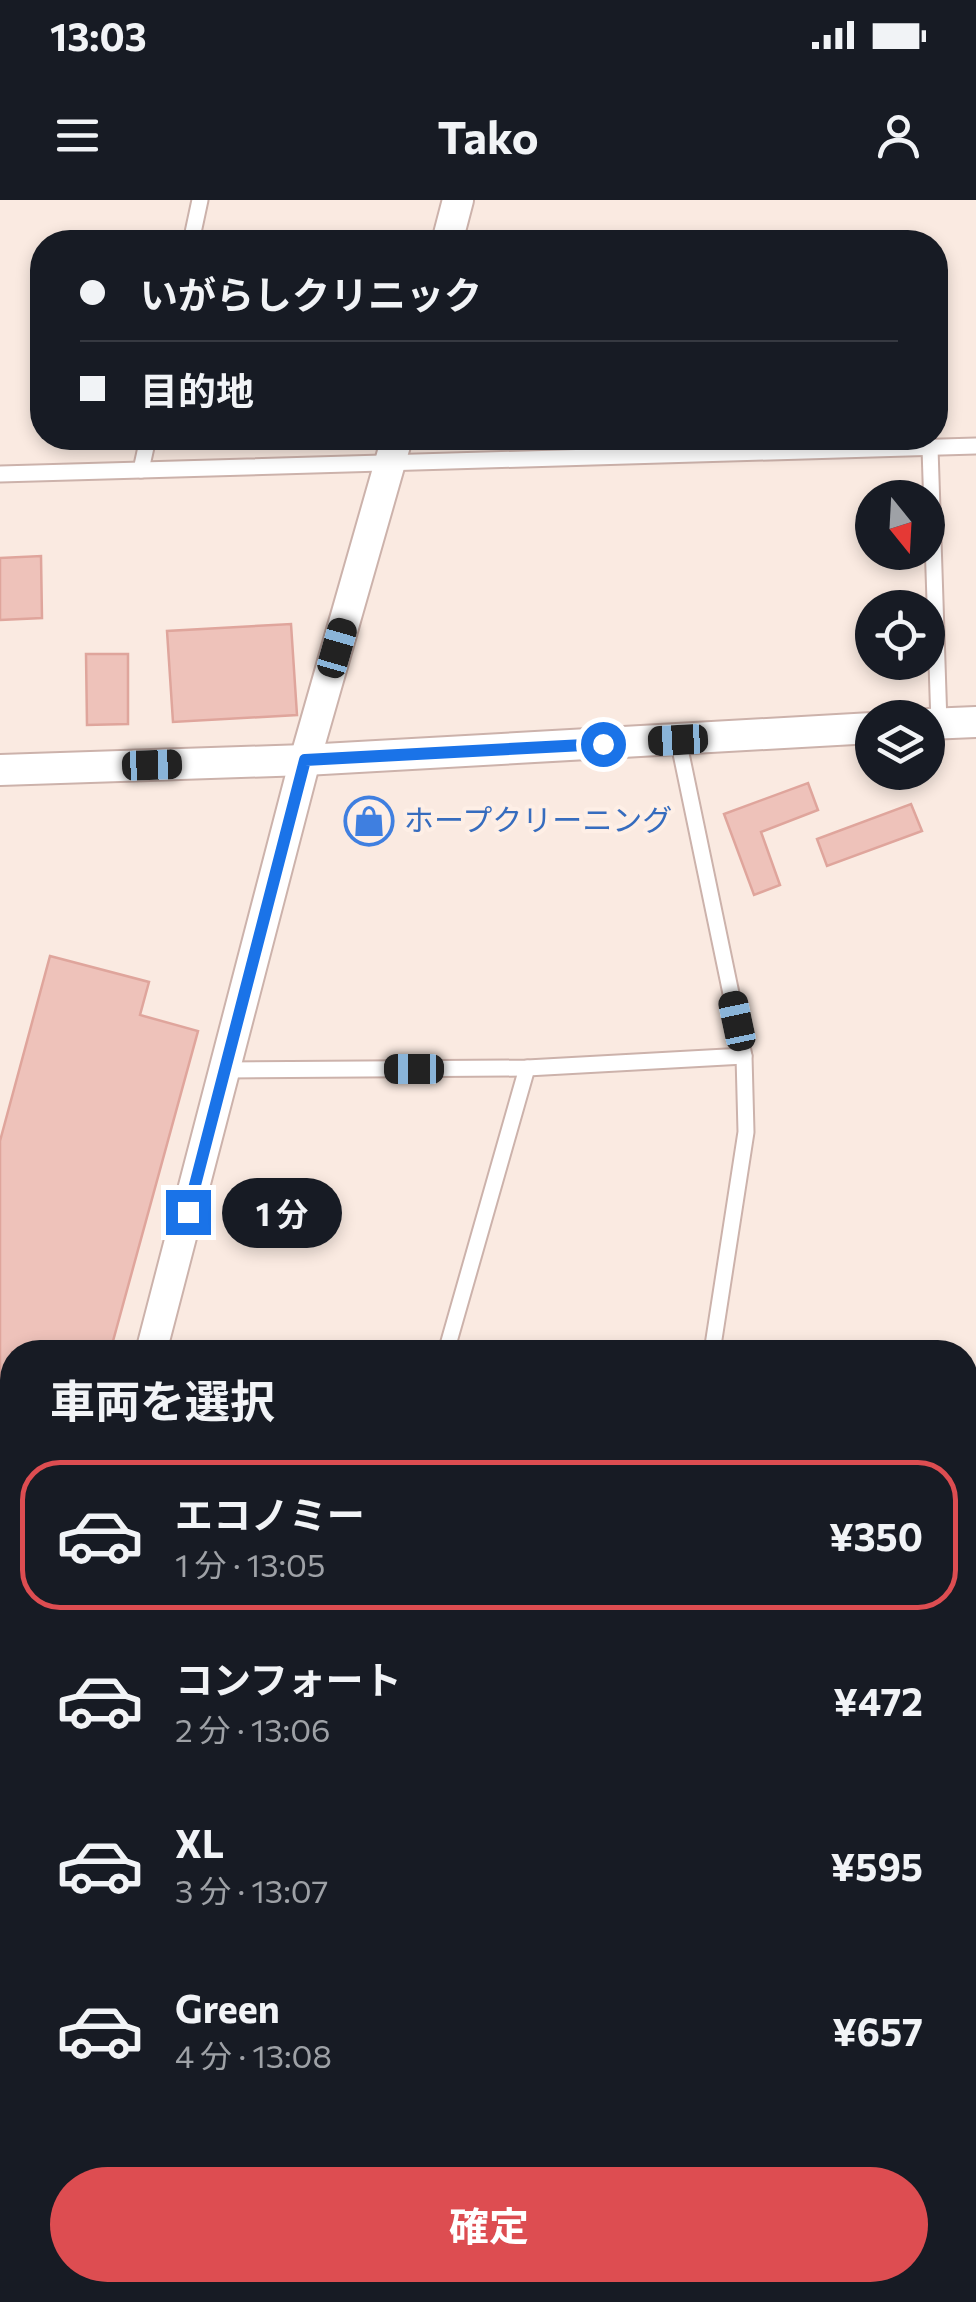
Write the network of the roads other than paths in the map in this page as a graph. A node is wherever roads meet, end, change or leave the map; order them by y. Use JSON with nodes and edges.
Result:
{"nodes":[{"id":1,"x":200,"y":200,"type":"edge"},
{"id":2,"x":458,"y":200,"type":"edge"},
{"id":3,"x":193,"y":230,"type":"edge"},
{"id":4,"x":450,"y":230,"type":"edge"},
{"id":5,"x":976,"y":446,"type":"edge"},
{"id":6,"x":948,"y":447,"type":"edge"},
{"id":7,"x":145,"y":450,"type":"edge"},
{"id":8,"x":382,"y":450,"type":"edge"},
{"id":9,"x":394,"y":450,"type":"edge"},
{"id":10,"x":930,"y":450,"type":"edge"},
{"id":11,"x":141,"y":470,"type":"junction"},
{"id":12,"x":0,"y":474,"type":"edge"},
{"id":13,"x":933,"y":700,"type":"edge"},
{"id":14,"x":976,"y":722,"type":"edge"},
{"id":15,"x":945,"y":723,"type":"edge"},
{"id":16,"x":855,"y":729,"type":"edge"},
{"id":17,"x":678,"y":740,"type":"junction"},
{"id":18,"x":305,"y":760,"type":"junction"},
{"id":19,"x":0,"y":770,"type":"edge"},
{"id":20,"x":744,"y":1056,"type":"junction"},
{"id":21,"x":527,"y":1068,"type":"junction"},
{"id":22,"x":226,"y":1070,"type":"junction"},
{"id":23,"x":154,"y":1340,"type":"edge"},
{"id":24,"x":449,"y":1340,"type":"edge"},
{"id":25,"x":714,"y":1340,"type":"edge"}],
"edges":[{"from":1,"to":3,"type":"lane"},
{"from":2,"to":4,"type":"street"},
{"from":5,"to":6,"type":"lane"},
{"from":7,"to":11,"type":"lane"},
{"from":8,"to":11,"type":"lane"},
{"from":9,"to":18,"type":"street"},
{"from":10,"to":13,"type":"lane"},
{"from":11,"to":12,"type":"lane"},
{"from":14,"to":15,"type":"street"},
{"from":16,"to":17,"type":"street"},
{"from":17,"to":18,"type":"street"},
{"from":17,"to":20,"type":"lane"},
{"from":18,"to":19,"type":"street"},
{"from":18,"to":22,"type":"street"},
{"from":20,"to":21,"type":"lane"},
{"from":20,"to":25,"type":"lane"},
{"from":21,"to":22,"type":"lane"},
{"from":21,"to":24,"type":"lane"},
{"from":22,"to":23,"type":"street"}]}
